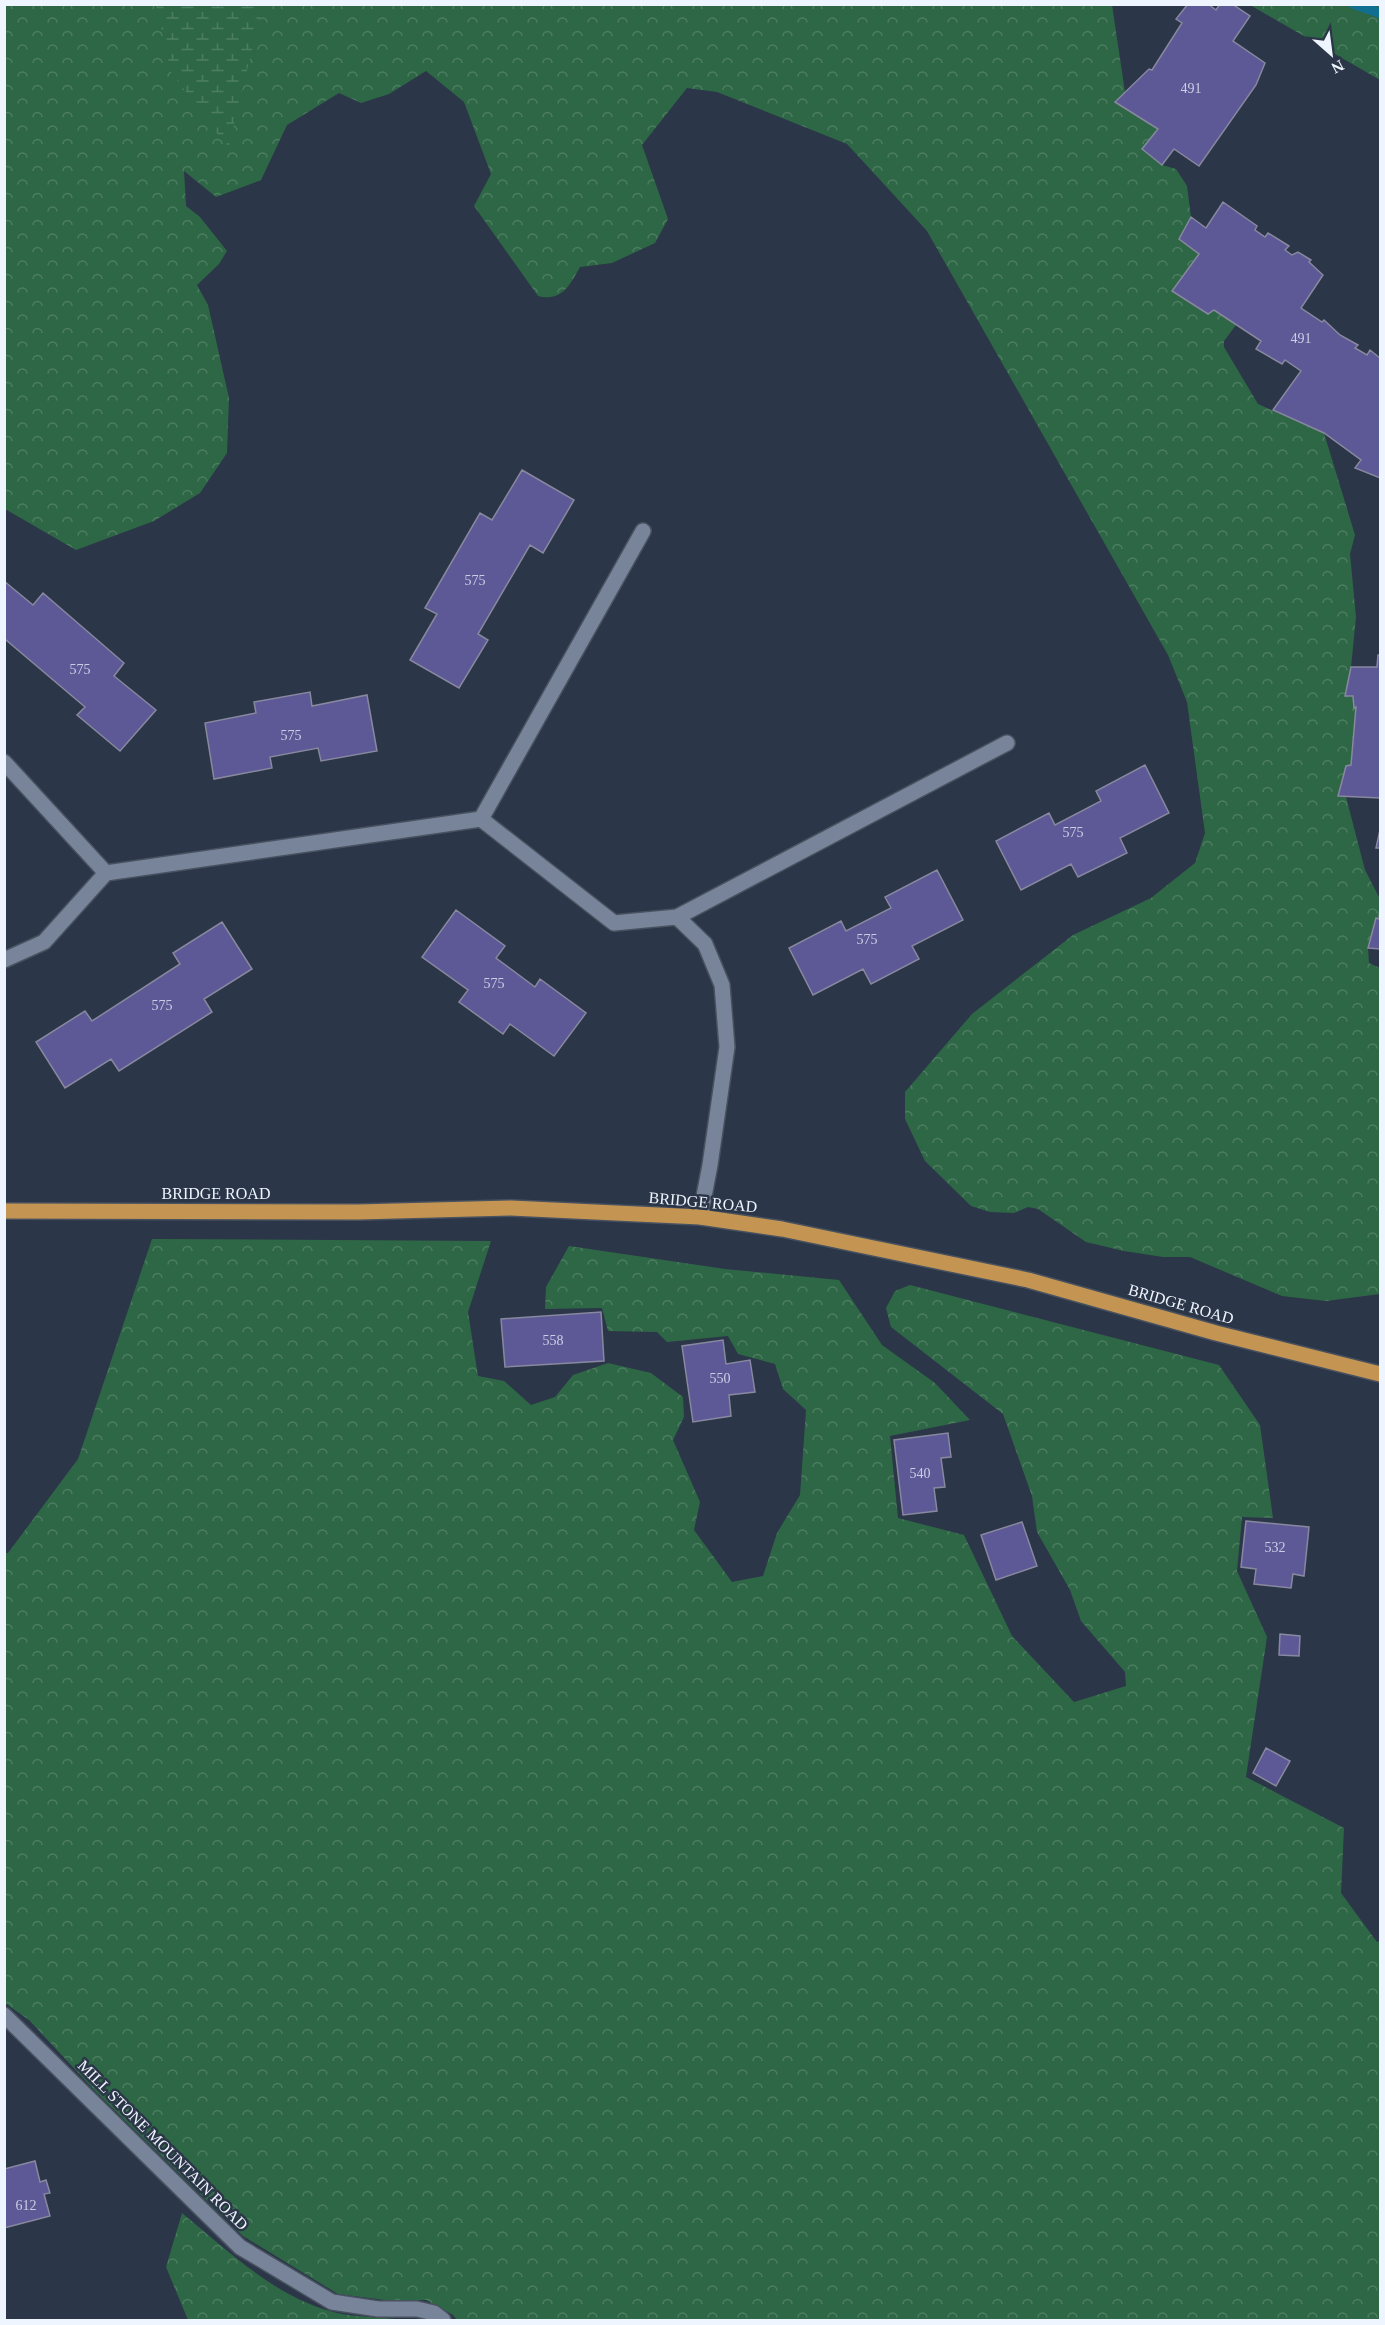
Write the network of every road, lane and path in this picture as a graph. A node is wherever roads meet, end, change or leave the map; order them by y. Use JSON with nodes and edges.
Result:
{"nodes":[{"id":1,"x":643,"y":531,"type":"dead end"},
{"id":2,"x":1007,"y":743,"type":"dead end"},
{"id":3,"x":4,"y":762,"type":"edge"},
{"id":4,"x":481,"y":819,"type":"junction"},
{"id":5,"x":106,"y":873,"type":"junction"},
{"id":6,"x":677,"y":917,"type":"junction"},
{"id":7,"x":4,"y":960,"type":"edge"},
{"id":8,"x":4,"y":1211,"type":"edge"},
{"id":9,"x":700,"y":1217,"type":"junction"},
{"id":10,"x":1380,"y":1374,"type":"edge"},
{"id":11,"x":4,"y":2015,"type":"edge"},
{"id":12,"x":443,"y":2320,"type":"edge"}],
"edges":[{"from":1,"to":4,"type":"lane"},
{"from":2,"to":6,"type":"lane"},
{"from":3,"to":5,"type":"lane"},
{"from":4,"to":5,"type":"lane"},
{"from":4,"to":6,"type":"lane"},
{"from":5,"to":7,"type":"lane"},
{"from":6,"to":9,"type":"lane"},
{"from":8,"to":9,"type":"main road","name":"BRIDGE ROAD"},
{"from":9,"to":10,"type":"main road","name":"BRIDGE ROAD"},
{"from":11,"to":12,"type":"lane","name":"MILL STONE MOUNTAIN ROAD"}]}
